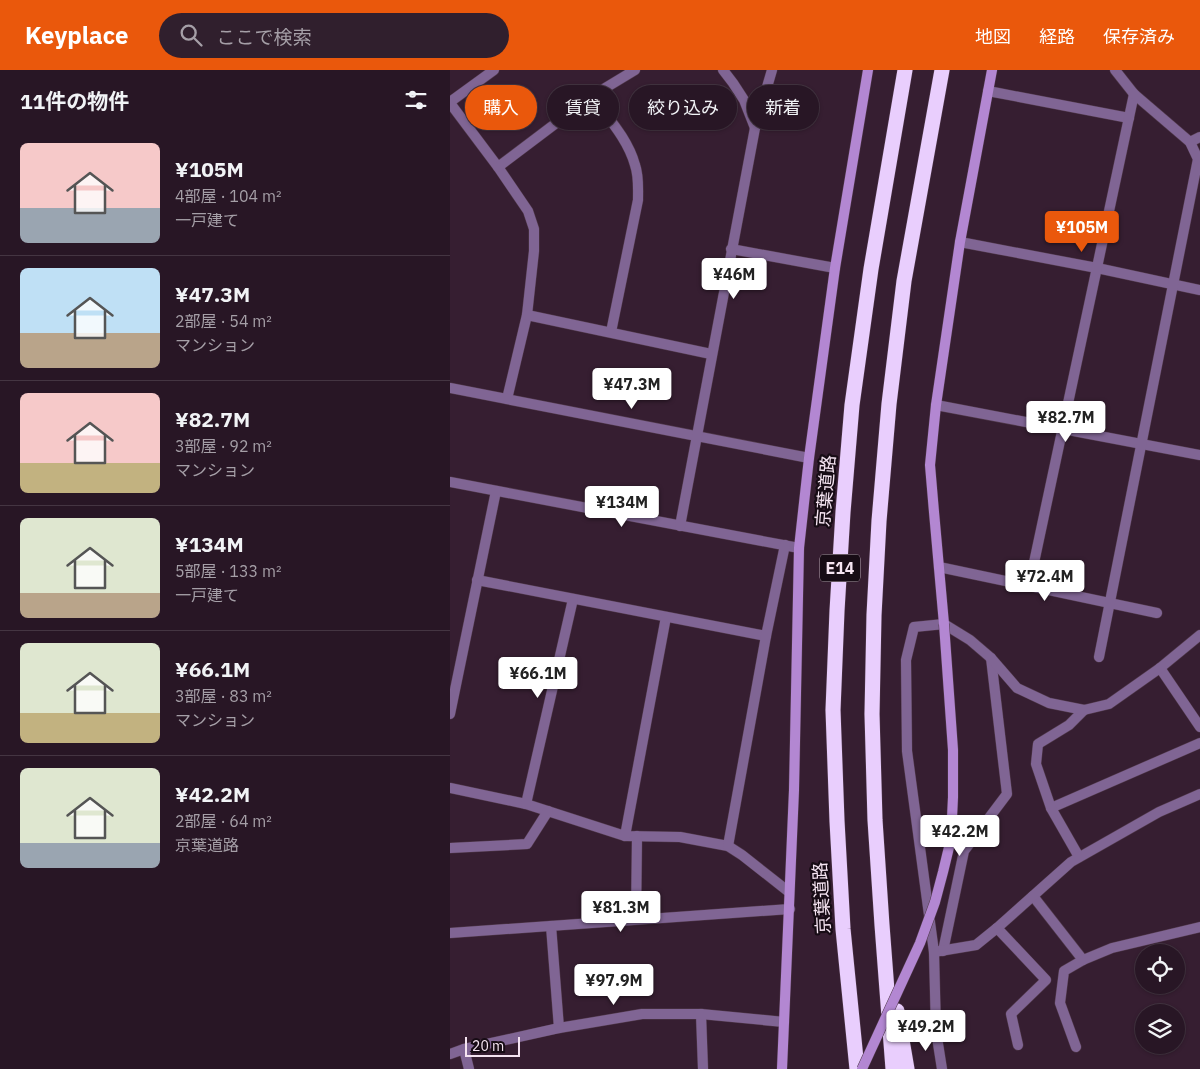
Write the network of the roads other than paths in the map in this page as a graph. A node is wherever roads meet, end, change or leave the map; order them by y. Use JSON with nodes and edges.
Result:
{"nodes":[{"id":1,"x":494,"y":70,"type":"edge"},
{"id":2,"x":635,"y":70,"type":"edge"},
{"id":3,"x":723,"y":70,"type":"edge"},
{"id":4,"x":772,"y":70,"type":"edge"},
{"id":5,"x":868,"y":70,"type":"edge"},
{"id":6,"x":906,"y":70,"type":"edge"},
{"id":7,"x":942,"y":70,"type":"edge"},
{"id":8,"x":992,"y":70,"type":"edge"},
{"id":9,"x":1115,"y":70,"type":"edge"},
{"id":10,"x":610,"y":85,"type":"edge"},
{"id":11,"x":767,"y":85,"type":"edge"},
{"id":12,"x":988,"y":91,"type":"junction"},
{"id":13,"x":1134,"y":94,"type":"junction"},
{"id":14,"x":450,"y":103,"type":"edge"},
{"id":15,"x":747,"y":108,"type":"edge"},
{"id":16,"x":1129,"y":118,"type":"junction"},
{"id":17,"x":547,"y":130,"type":"edge"},
{"id":18,"x":616,"y":130,"type":"edge"},
{"id":19,"x":754,"y":130,"type":"edge"},
{"id":20,"x":1200,"y":137,"type":"edge"},
{"id":21,"x":1190,"y":142,"type":"junction"},
{"id":22,"x":498,"y":167,"type":"junction"},
{"id":23,"x":960,"y":242,"type":"junction"},
{"id":24,"x":731,"y":249,"type":"junction"},
{"id":25,"x":835,"y":268,"type":"junction"},
{"id":26,"x":1096,"y":268,"type":"junction"},
{"id":27,"x":1173,"y":284,"type":"junction"},
{"id":28,"x":1200,"y":290,"type":"edge"},
{"id":29,"x":527,"y":315,"type":"junction"},
{"id":30,"x":611,"y":332,"type":"junction"},
{"id":31,"x":711,"y":354,"type":"junction"},
{"id":32,"x":450,"y":388,"type":"edge"},
{"id":33,"x":507,"y":399,"type":"junction"},
{"id":34,"x":936,"y":405,"type":"junction"},
{"id":35,"x":1062,"y":429,"type":"junction"},
{"id":36,"x":696,"y":436,"type":"junction"},
{"id":37,"x":1142,"y":444,"type":"junction"},
{"id":38,"x":1200,"y":456,"type":"edge"},
{"id":39,"x":809,"y":458,"type":"junction"},
{"id":40,"x":450,"y":482,"type":"edge"},
{"id":41,"x":496,"y":491,"type":"junction"},
{"id":42,"x":680,"y":526,"type":"junction"},
{"id":43,"x":785,"y":545,"type":"junction"},
{"id":44,"x":799,"y":548,"type":"junction"},
{"id":45,"x":939,"y":567,"type":"junction"},
{"id":46,"x":477,"y":580,"type":"junction"},
{"id":47,"x":1028,"y":586,"type":"junction"},
{"id":48,"x":573,"y":599,"type":"junction"},
{"id":49,"x":1110,"y":603,"type":"junction"},
{"id":50,"x":1157,"y":613,"type":"dead end"},
{"id":51,"x":666,"y":617,"type":"junction"},
{"id":52,"x":944,"y":624,"type":"junction"},
{"id":53,"x":1200,"y":635,"type":"edge"},
{"id":54,"x":766,"y":636,"type":"junction"},
{"id":55,"x":1100,"y":657,"type":"dead end"},
{"id":56,"x":991,"y":658,"type":"junction"},
{"id":57,"x":1160,"y":668,"type":"junction"},
{"id":58,"x":1084,"y":710,"type":"junction"},
{"id":59,"x":450,"y":714,"type":"edge"},
{"id":60,"x":1200,"y":727,"type":"edge"},
{"id":61,"x":1200,"y":743,"type":"edge"},
{"id":62,"x":450,"y":788,"type":"edge"},
{"id":63,"x":1200,"y":794,"type":"edge"},
{"id":64,"x":526,"y":804,"type":"junction"},
{"id":65,"x":1051,"y":808,"type":"junction"},
{"id":66,"x":548,"y":811,"type":"junction"},
{"id":67,"x":625,"y":836,"type":"junction"},
{"id":68,"x":637,"y":836,"type":"junction"},
{"id":69,"x":728,"y":846,"type":"junction"},
{"id":70,"x":450,"y":848,"type":"edge"},
{"id":71,"x":1079,"y":857,"type":"junction"},
{"id":72,"x":789,"y":892,"type":"junction"},
{"id":73,"x":1033,"y":896,"type":"junction"},
{"id":74,"x":790,"y":909,"type":"junction"},
{"id":75,"x":636,"y":919,"type":"junction"},
{"id":76,"x":882,"y":925,"type":"junction"},
{"id":77,"x":551,"y":926,"type":"junction"},
{"id":78,"x":1200,"y":927,"type":"edge"},
{"id":79,"x":997,"y":928,"type":"junction"},
{"id":80,"x":450,"y":933,"type":"edge"},
{"id":81,"x":939,"y":952,"type":"junction"},
{"id":82,"x":1082,"y":960,"type":"junction"},
{"id":83,"x":701,"y":1014,"type":"junction"},
{"id":84,"x":784,"y":1022,"type":"junction"},
{"id":85,"x":559,"y":1028,"type":"junction"},
{"id":86,"x":1018,"y":1045,"type":"dead end"},
{"id":87,"x":1076,"y":1047,"type":"dead end"},
{"id":88,"x":464,"y":1049,"type":"junction"},
{"id":89,"x":450,"y":1054,"type":"edge"},
{"id":90,"x":469,"y":1069,"type":"edge"},
{"id":91,"x":704,"y":1069,"type":"edge"},
{"id":92,"x":782,"y":1069,"type":"edge"},
{"id":93,"x":857,"y":1069,"type":"edge"},
{"id":94,"x":862,"y":1069,"type":"edge"},
{"id":95,"x":893,"y":1069,"type":"edge"},
{"id":96,"x":907,"y":1069,"type":"edge"},
{"id":97,"x":942,"y":1069,"type":"edge"}],
"edges":[{"from":1,"to":14,"type":"street"},
{"from":2,"to":10,"type":"street"},
{"from":3,"to":15,"type":"street"},
{"from":4,"to":11,"type":"street"},
{"from":5,"to":25,"type":"street"},
{"from":6,"to":93,"type":"highway","name":"京葉道路","number":"E14"},
{"from":7,"to":76,"type":"highway","number":"E14"},
{"from":8,"to":12,"type":"street"},
{"from":9,"to":13,"type":"street"},
{"from":12,"to":16,"type":"street"},
{"from":12,"to":23,"type":"street"},
{"from":13,"to":16,"type":"street"},
{"from":13,"to":21,"type":"street"},
{"from":14,"to":22,"type":"street"},
{"from":16,"to":26,"type":"street"},
{"from":17,"to":22,"type":"street"},
{"from":18,"to":30,"type":"street"},
{"from":19,"to":24,"type":"street"},
{"from":20,"to":21,"type":"street"},
{"from":21,"to":27,"type":"street"},
{"from":22,"to":29,"type":"street"},
{"from":23,"to":26,"type":"street"},
{"from":23,"to":34,"type":"street"},
{"from":24,"to":25,"type":"street"},
{"from":24,"to":31,"type":"street"},
{"from":25,"to":39,"type":"street"},
{"from":26,"to":27,"type":"street"},
{"from":26,"to":35,"type":"street"},
{"from":27,"to":28,"type":"street"},
{"from":27,"to":37,"type":"street"},
{"from":29,"to":30,"type":"street"},
{"from":29,"to":33,"type":"street"},
{"from":30,"to":31,"type":"street"},
{"from":31,"to":36,"type":"street"},
{"from":32,"to":33,"type":"street"},
{"from":33,"to":36,"type":"street"},
{"from":34,"to":35,"type":"street"},
{"from":34,"to":45,"type":"street"},
{"from":35,"to":37,"type":"street"},
{"from":35,"to":47,"type":"street"},
{"from":36,"to":39,"type":"street"},
{"from":36,"to":42,"type":"street"},
{"from":37,"to":38,"type":"street"},
{"from":37,"to":49,"type":"street"},
{"from":39,"to":44,"type":"street"},
{"from":40,"to":41,"type":"street"},
{"from":41,"to":42,"type":"street"},
{"from":41,"to":46,"type":"street"},
{"from":42,"to":43,"type":"street"},
{"from":43,"to":44,"type":"street"},
{"from":43,"to":54,"type":"street"},
{"from":44,"to":72,"type":"street"},
{"from":45,"to":47,"type":"street"},
{"from":45,"to":52,"type":"street"},
{"from":46,"to":48,"type":"street"},
{"from":46,"to":59,"type":"street"},
{"from":47,"to":49,"type":"street"},
{"from":48,"to":51,"type":"street"},
{"from":48,"to":64,"type":"street"},
{"from":49,"to":50,"type":"street"},
{"from":49,"to":55,"type":"street"},
{"from":51,"to":54,"type":"street"},
{"from":51,"to":67,"type":"street"},
{"from":52,"to":56,"type":"street"},
{"from":52,"to":81,"type":"street"},
{"from":52,"to":94,"type":"street","bridge":true},
{"from":53,"to":57,"type":"street"},
{"from":54,"to":69,"type":"street"},
{"from":56,"to":58,"type":"street"},
{"from":56,"to":81,"type":"street"},
{"from":57,"to":58,"type":"street"},
{"from":57,"to":60,"type":"street"},
{"from":58,"to":65,"type":"street"},
{"from":61,"to":65,"type":"street"},
{"from":62,"to":64,"type":"street"},
{"from":63,"to":71,"type":"street"},
{"from":64,"to":66,"type":"street"},
{"from":65,"to":71,"type":"street"},
{"from":66,"to":67,"type":"street"},
{"from":66,"to":70,"type":"street"},
{"from":67,"to":68,"type":"street"},
{"from":68,"to":69,"type":"street"},
{"from":68,"to":75,"type":"street"},
{"from":69,"to":72,"type":"street"},
{"from":71,"to":73,"type":"street"},
{"from":72,"to":74,"type":"street"},
{"from":73,"to":79,"type":"street"},
{"from":73,"to":82,"type":"street"},
{"from":74,"to":75,"type":"street"},
{"from":74,"to":84,"type":"street"},
{"from":75,"to":77,"type":"street"},
{"from":76,"to":95,"type":"highway","number":"E14"},
{"from":76,"to":96,"type":"highway"},
{"from":77,"to":80,"type":"street"},
{"from":77,"to":85,"type":"street"},
{"from":78,"to":82,"type":"street"},
{"from":79,"to":81,"type":"street"},
{"from":79,"to":86,"type":"street"},
{"from":81,"to":97,"type":"street"},
{"from":82,"to":87,"type":"street"},
{"from":83,"to":84,"type":"street"},
{"from":83,"to":85,"type":"street"},
{"from":83,"to":91,"type":"street"},
{"from":84,"to":92,"type":"street"},
{"from":85,"to":88,"type":"street"},
{"from":88,"to":89,"type":"street"},
{"from":88,"to":90,"type":"street"}]}
